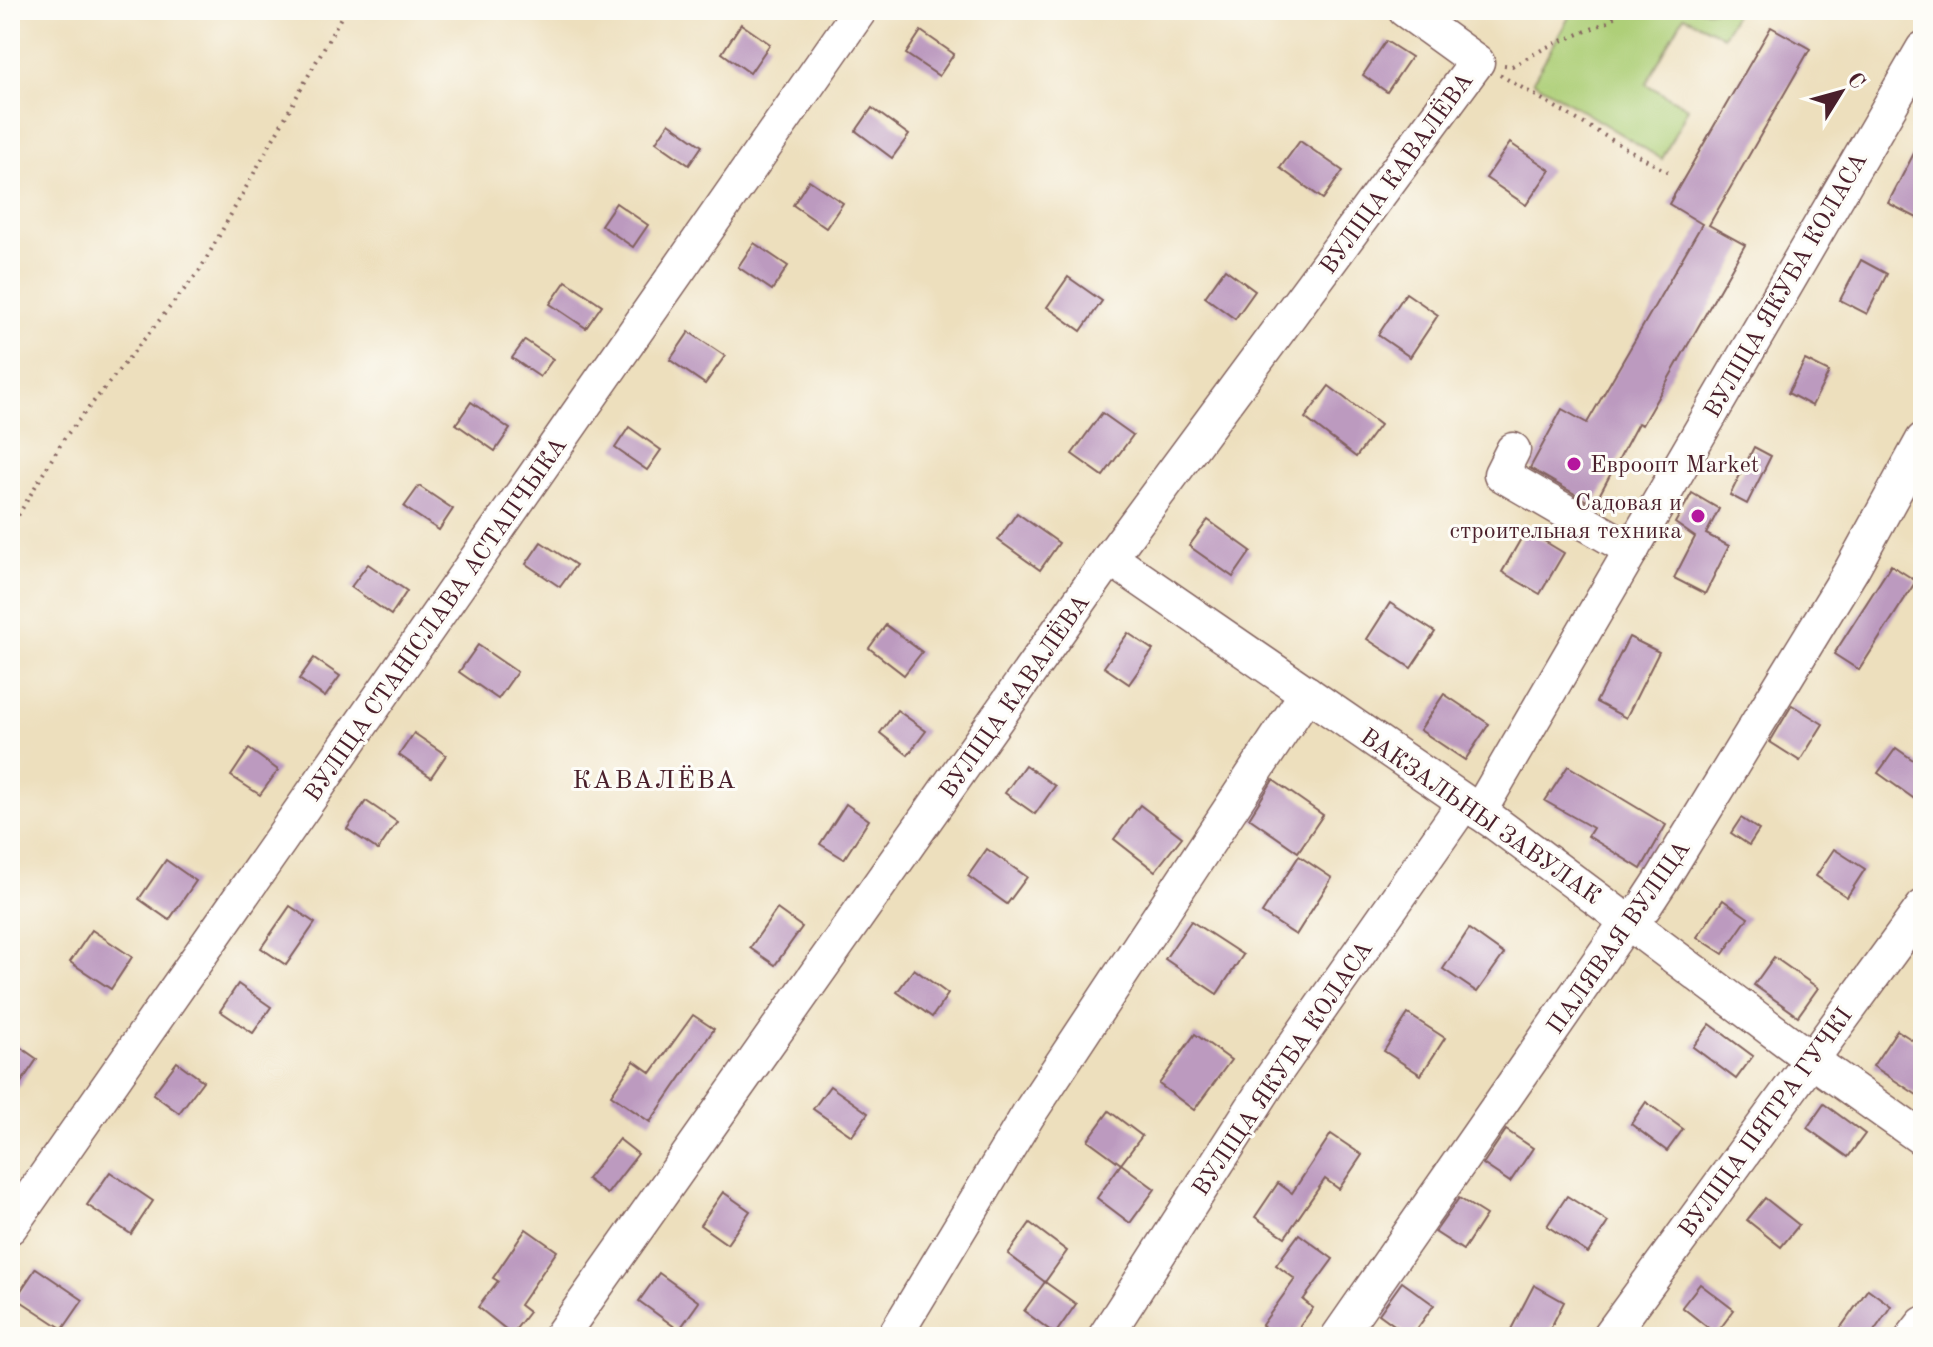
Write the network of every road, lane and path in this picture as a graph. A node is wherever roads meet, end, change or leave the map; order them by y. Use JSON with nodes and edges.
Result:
{"nodes":[{"id":1,"x":345,"y":10,"type":"edge"},
{"id":2,"x":860,"y":10,"type":"edge"},
{"id":3,"x":1405,"y":10,"type":"edge"},
{"id":4,"x":1622,"y":10,"type":"edge"},
{"id":5,"x":1923,"y":49,"type":"edge"},
{"id":6,"x":1477,"y":62,"type":"junction"},
{"id":7,"x":1669,"y":173,"type":"dead end"},
{"id":8,"x":1923,"y":440,"type":"edge"},
{"id":9,"x":1513,"y":450,"type":"dead end"},
{"id":10,"x":10,"y":529,"type":"edge"},
{"id":11,"x":1632,"y":550,"type":"junction"},
{"id":12,"x":1110,"y":558,"type":"junction"},
{"id":13,"x":1307,"y":693,"type":"junction"},
{"id":14,"x":1472,"y":807,"type":"junction"},
{"id":15,"x":1923,"y":907,"type":"edge"},
{"id":16,"x":1628,"y":920,"type":"junction"},
{"id":17,"x":1811,"y":1058,"type":"junction"},
{"id":18,"x":1923,"y":1139,"type":"edge"},
{"id":19,"x":10,"y":1227,"type":"edge"},
{"id":20,"x":1923,"y":1324,"type":"edge"},
{"id":21,"x":560,"y":1337,"type":"edge"},
{"id":22,"x":894,"y":1337,"type":"edge"},
{"id":23,"x":1105,"y":1337,"type":"edge"},
{"id":24,"x":1338,"y":1337,"type":"edge"},
{"id":25,"x":1609,"y":1337,"type":"edge"},
{"id":26,"x":1913,"y":1337,"type":"edge"}],
"edges":[{"from":1,"to":10,"type":"path"},
{"from":2,"to":19,"type":"street","name":"ВУЛІЦА СТАНІСЛАВА АСТАПЧЫКА"},
{"from":3,"to":6,"type":"street"},
{"from":4,"to":6,"type":"path"},
{"from":5,"to":11,"type":"street","name":"ВУЛІЦА ЯКУБА КОЛАСА"},
{"from":6,"to":7,"type":"path"},
{"from":6,"to":12,"type":"street","name":"ВУЛІЦА КАВАЛЁВА"},
{"from":8,"to":16,"type":"street","name":"ПАЛЯВАЯ ВУЛІЦА"},
{"from":9,"to":11,"type":"street"},
{"from":11,"to":14,"type":"street","name":"ВУЛІЦА ЯКУБА КОЛАСА"},
{"from":12,"to":13,"type":"street","name":"ВАКЗАЛЬНЫ ЗАВУЛАК"},
{"from":12,"to":21,"type":"street","name":"ВУЛІЦА КАВАЛЁВА"},
{"from":13,"to":14,"type":"street","name":"ВАКЗАЛЬНЫ ЗАВУЛАК"},
{"from":13,"to":22,"type":"street"},
{"from":14,"to":16,"type":"street","name":"ВАКЗАЛЬНЫ ЗАВУЛАК"},
{"from":14,"to":23,"type":"street","name":"ВУЛІЦА ЯКУБА КОЛАСА"},
{"from":15,"to":17,"type":"street","name":"ВУЛІЦА ПЯТРА ГУЧКІ"},
{"from":16,"to":17,"type":"street","name":"ВАКЗАЛЬНЫ ЗАВУЛАК"},
{"from":16,"to":24,"type":"street","name":"ПАЛЯВАЯ ВУЛІЦА"},
{"from":17,"to":18,"type":"street","name":"ВАКЗАЛЬНЫ ЗАВУЛАК"},
{"from":17,"to":25,"type":"street","name":"ВУЛІЦА ПЯТРА ГУЧКІ"},
{"from":20,"to":26,"type":"street"}]}
